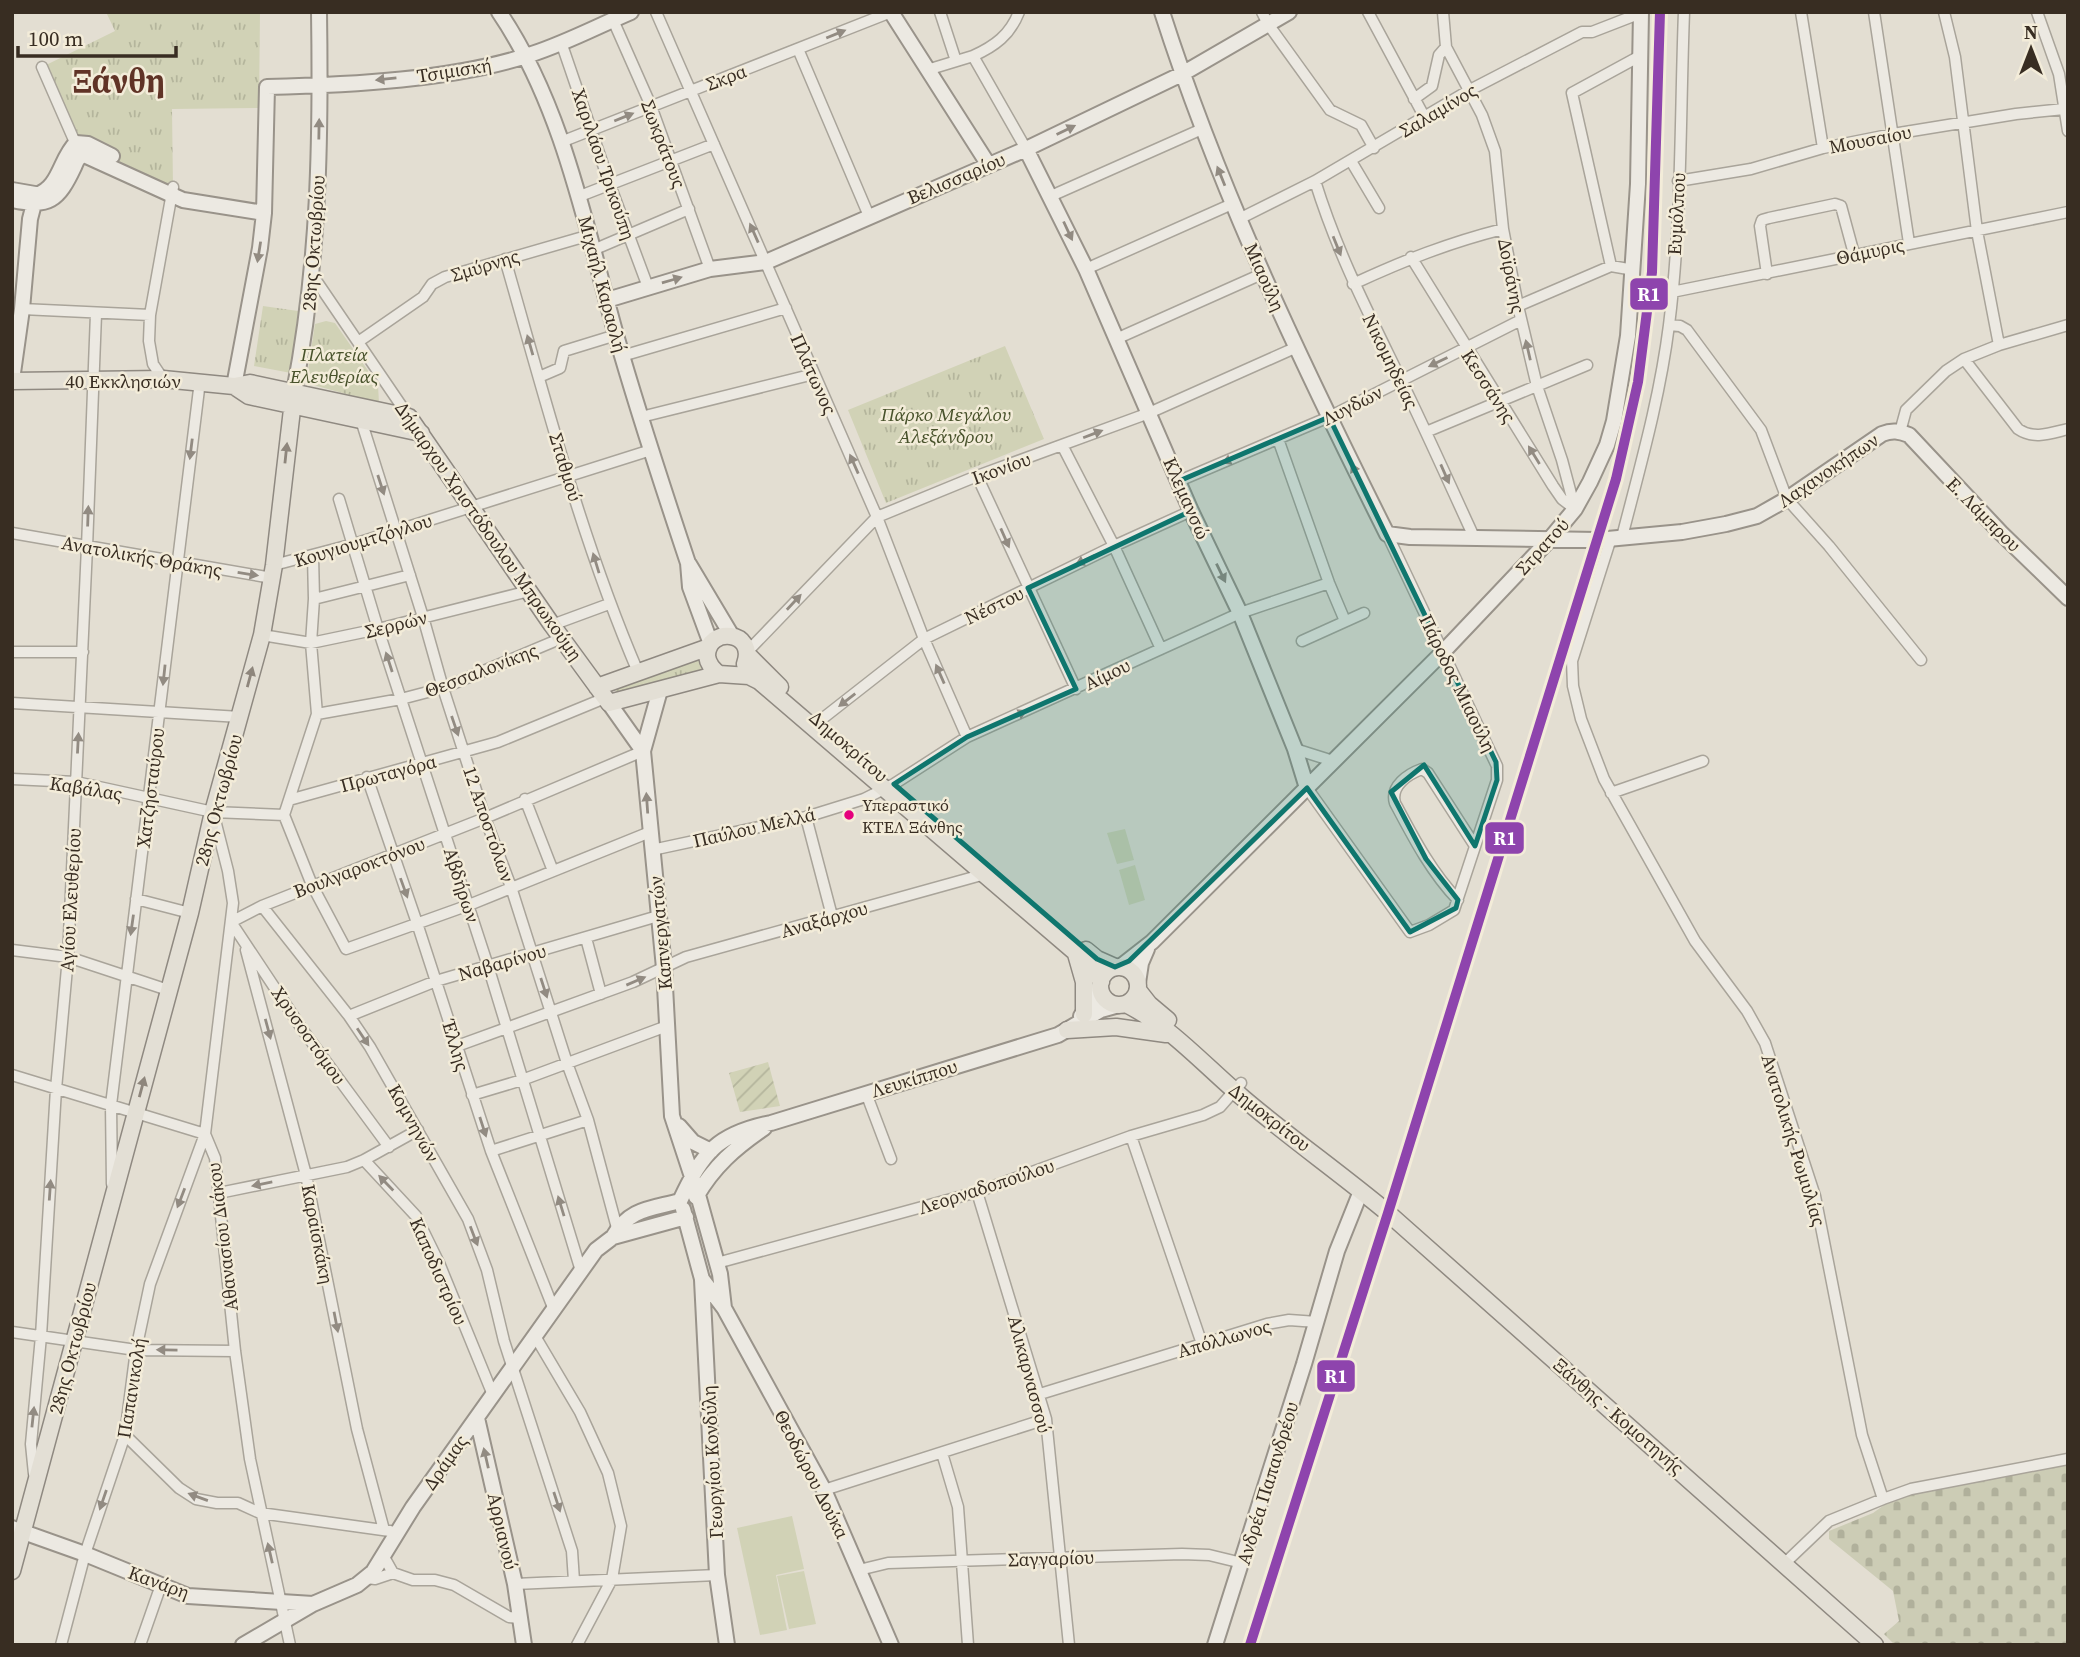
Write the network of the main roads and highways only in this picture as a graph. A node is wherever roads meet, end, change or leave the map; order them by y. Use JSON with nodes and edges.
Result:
{"nodes":[{"id":1,"x":12,"y":380,"type":"edge"},
{"id":2,"x":293,"y":398,"type":"junction"},
{"id":3,"x":410,"y":417,"type":"joint"},
{"id":4,"x":421,"y":433,"type":"junction"},
{"id":5,"x":710,"y":646,"type":"junction"},
{"id":6,"x":747,"y":653,"type":"junction"},
{"id":7,"x":726,"y":674,"type":"junction"},
{"id":8,"x":604,"y":696,"type":"junction"},
{"id":9,"x":817,"y":724,"type":"junction"},
{"id":10,"x":890,"y":787,"type":"junction"},
{"id":11,"x":1075,"y":952,"type":"junction"},
{"id":12,"x":1118,"y":967,"type":"junction"},
{"id":13,"x":1101,"y":984,"type":"junction"},
{"id":14,"x":1138,"y":986,"type":"junction"},
{"id":15,"x":1122,"y":1004,"type":"junction"},
{"id":16,"x":1084,"y":1014,"type":"road end"},
{"id":17,"x":1063,"y":1032,"type":"road end"},
{"id":18,"x":1172,"y":1035,"type":"junction"},
{"id":19,"x":1238,"y":1087,"type":"junction"},
{"id":20,"x":1361,"y":1191,"type":"joint"},
{"id":21,"x":18,"y":1530,"type":"edge"},
{"id":22,"x":12,"y":1571,"type":"edge"},
{"id":23,"x":1875,"y":1645,"type":"edge"}],
"edges":[{"from":1,"to":2,"type":"main road","name":"40 Εκκλησιών"},
{"from":2,"to":3,"type":"main road","name":"40 Εκκλησιών"},
{"from":2,"to":4,"type":"main road","name":"40 Εκκλησιών"},
{"from":21,"to":2,"type":"main road","name":"28ης Οκτωβρίου","one_way":true},
{"from":3,"to":4,"type":"main road","name":"Δήμαρχου Χριστόδουλου Μπρωκούμη"},
{"from":4,"to":8,"type":"main road","name":"Δήμαρχου Χριστόδουλου Μπρωκούμη"},
{"from":5,"to":6,"type":"main road"},
{"from":5,"to":7,"type":"main road"},
{"from":5,"to":8,"type":"main road"},
{"from":6,"to":7,"type":"main road"},
{"from":6,"to":9,"type":"main road","name":"Δημοκρίτου"},
{"from":7,"to":8,"type":"main road"},
{"from":7,"to":9,"type":"main road","name":"Δημοκρίτου"},
{"from":9,"to":10,"type":"main road","name":"Δημοκρίτου"},
{"from":10,"to":11,"type":"main road","name":"Δημοκρίτου"},
{"from":10,"to":12,"type":"main road","name":"Δημοκρίτου"},
{"from":11,"to":13,"type":"main road","name":"Δημοκρίτου"},
{"from":11,"to":16,"type":"main road"},
{"from":12,"to":13,"type":"main road"},
{"from":12,"to":14,"type":"main road"},
{"from":13,"to":15,"type":"main road"},
{"from":14,"to":15,"type":"main road"},
{"from":14,"to":19,"type":"main road","name":"Δημοκρίτου"},
{"from":15,"to":18,"type":"main road","name":"Δημοκρίτου"},
{"from":17,"to":18,"type":"main road"},
{"from":18,"to":19,"type":"main road","name":"Δημοκρίτου"},
{"from":19,"to":20,"type":"main road","name":"Δημοκρίτου"},
{"from":20,"to":23,"type":"main road","name":"Ξάνθης - Κομοτηνής"},
{"from":21,"to":22,"type":"main road","name":"28ης Οκτωβρίου"}]}
